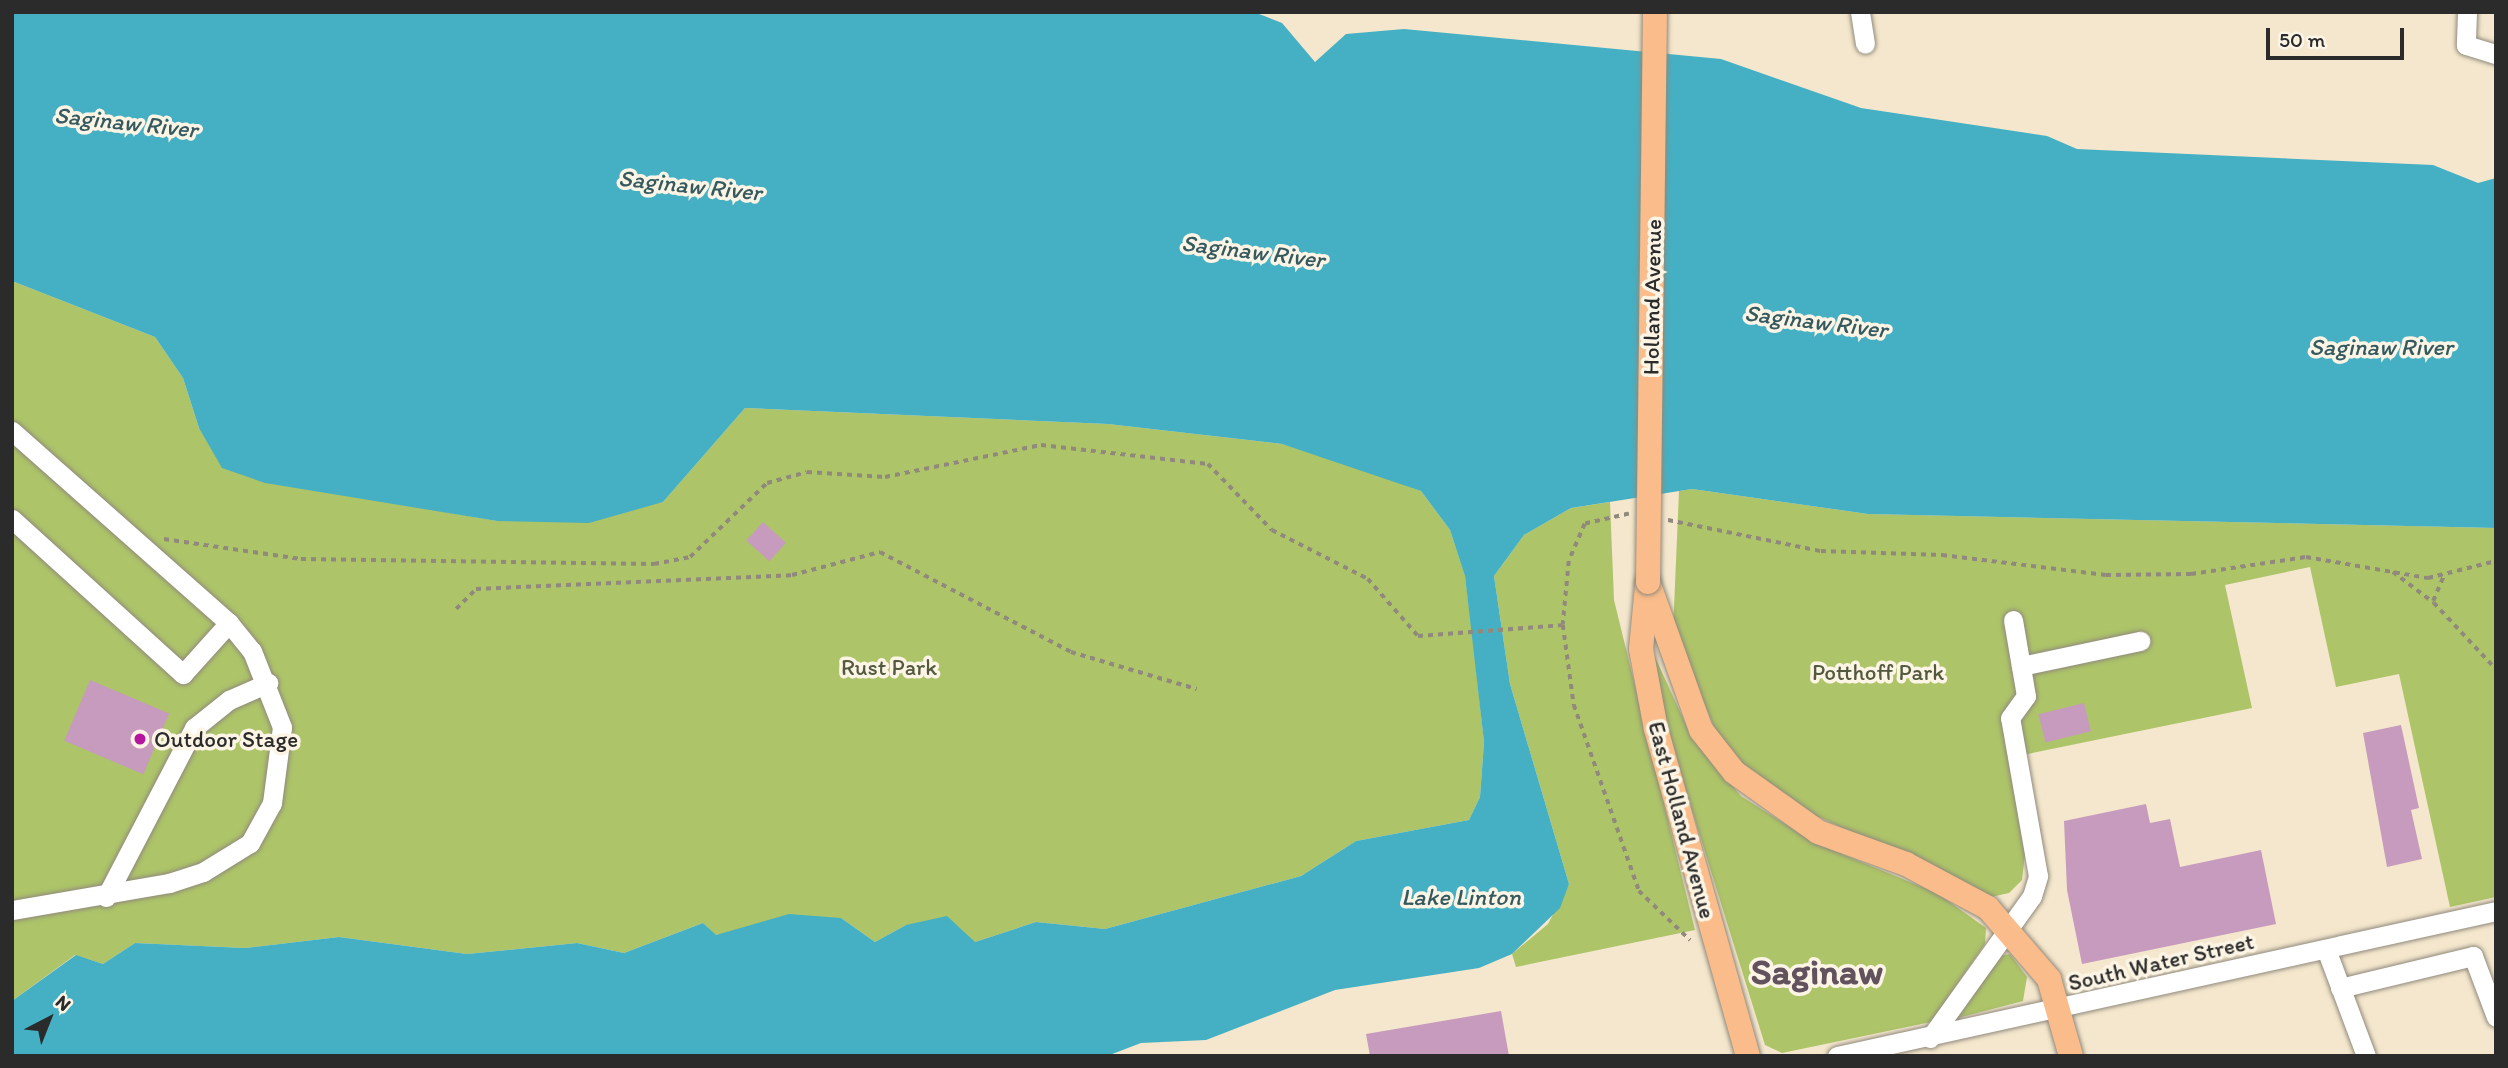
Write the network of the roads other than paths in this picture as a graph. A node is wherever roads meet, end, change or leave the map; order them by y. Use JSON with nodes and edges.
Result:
{"nodes":[{"id":1,"x":1655,"y":12,"type":"edge"},
{"id":2,"x":1860,"y":12,"type":"edge"},
{"id":3,"x":2467,"y":12,"type":"edge"},
{"id":4,"x":1865,"y":44,"type":"dead end"},
{"id":5,"x":2496,"y":54,"type":"edge"},
{"id":6,"x":16,"y":442,"type":"edge"},
{"id":7,"x":12,"y":519,"type":"edge"},
{"id":8,"x":1648,"y":582,"type":"junction"},
{"id":9,"x":2013,"y":620,"type":"dead end"},
{"id":10,"x":229,"y":623,"type":"junction"},
{"id":11,"x":2140,"y":642,"type":"dead end"},
{"id":12,"x":2021,"y":666,"type":"junction"},
{"id":13,"x":268,"y":683,"type":"junction"},
{"id":14,"x":106,"y":897,"type":"junction"},
{"id":15,"x":12,"y":910,"type":"edge"},
{"id":16,"x":2496,"y":911,"type":"edge"},
{"id":17,"x":2010,"y":926,"type":"junction"},
{"id":18,"x":2326,"y":949,"type":"junction"},
{"id":19,"x":2340,"y":988,"type":"junction"},
{"id":20,"x":2062,"y":1010,"type":"junction"},
{"id":21,"x":2496,"y":1017,"type":"edge"},
{"id":22,"x":1930,"y":1038,"type":"junction"},
{"id":23,"x":1748,"y":1056,"type":"edge"},
{"id":24,"x":1837,"y":1056,"type":"edge"},
{"id":25,"x":2071,"y":1056,"type":"edge"},
{"id":26,"x":2366,"y":1056,"type":"edge"}],
"edges":[{"from":1,"to":8,"type":"main road","name":"Holland Avenue","bridge":true},
{"from":2,"to":4,"type":"street"},
{"from":3,"to":5,"type":"street"},
{"from":6,"to":10,"type":"street"},
{"from":7,"to":10,"type":"street"},
{"from":8,"to":17,"type":"main road"},
{"from":8,"to":23,"type":"main road","name":"East Holland Avenue"},
{"from":9,"to":12,"type":"street"},
{"from":10,"to":13,"type":"street"},
{"from":11,"to":12,"type":"street"},
{"from":12,"to":17,"type":"street"},
{"from":13,"to":14,"type":"street"},
{"from":13,"to":14,"type":"street"},
{"from":14,"to":15,"type":"street"},
{"from":16,"to":18,"type":"street","name":"South Water Street"},
{"from":17,"to":20,"type":"main road"},
{"from":17,"to":22,"type":"street"},
{"from":18,"to":19,"type":"street"},
{"from":18,"to":20,"type":"street","name":"South Water Street"},
{"from":19,"to":21,"type":"street"},
{"from":19,"to":26,"type":"street"},
{"from":20,"to":22,"type":"street","name":"South Water Street"},
{"from":20,"to":25,"type":"main road"},
{"from":22,"to":24,"type":"street","name":"South Water Street"}]}
